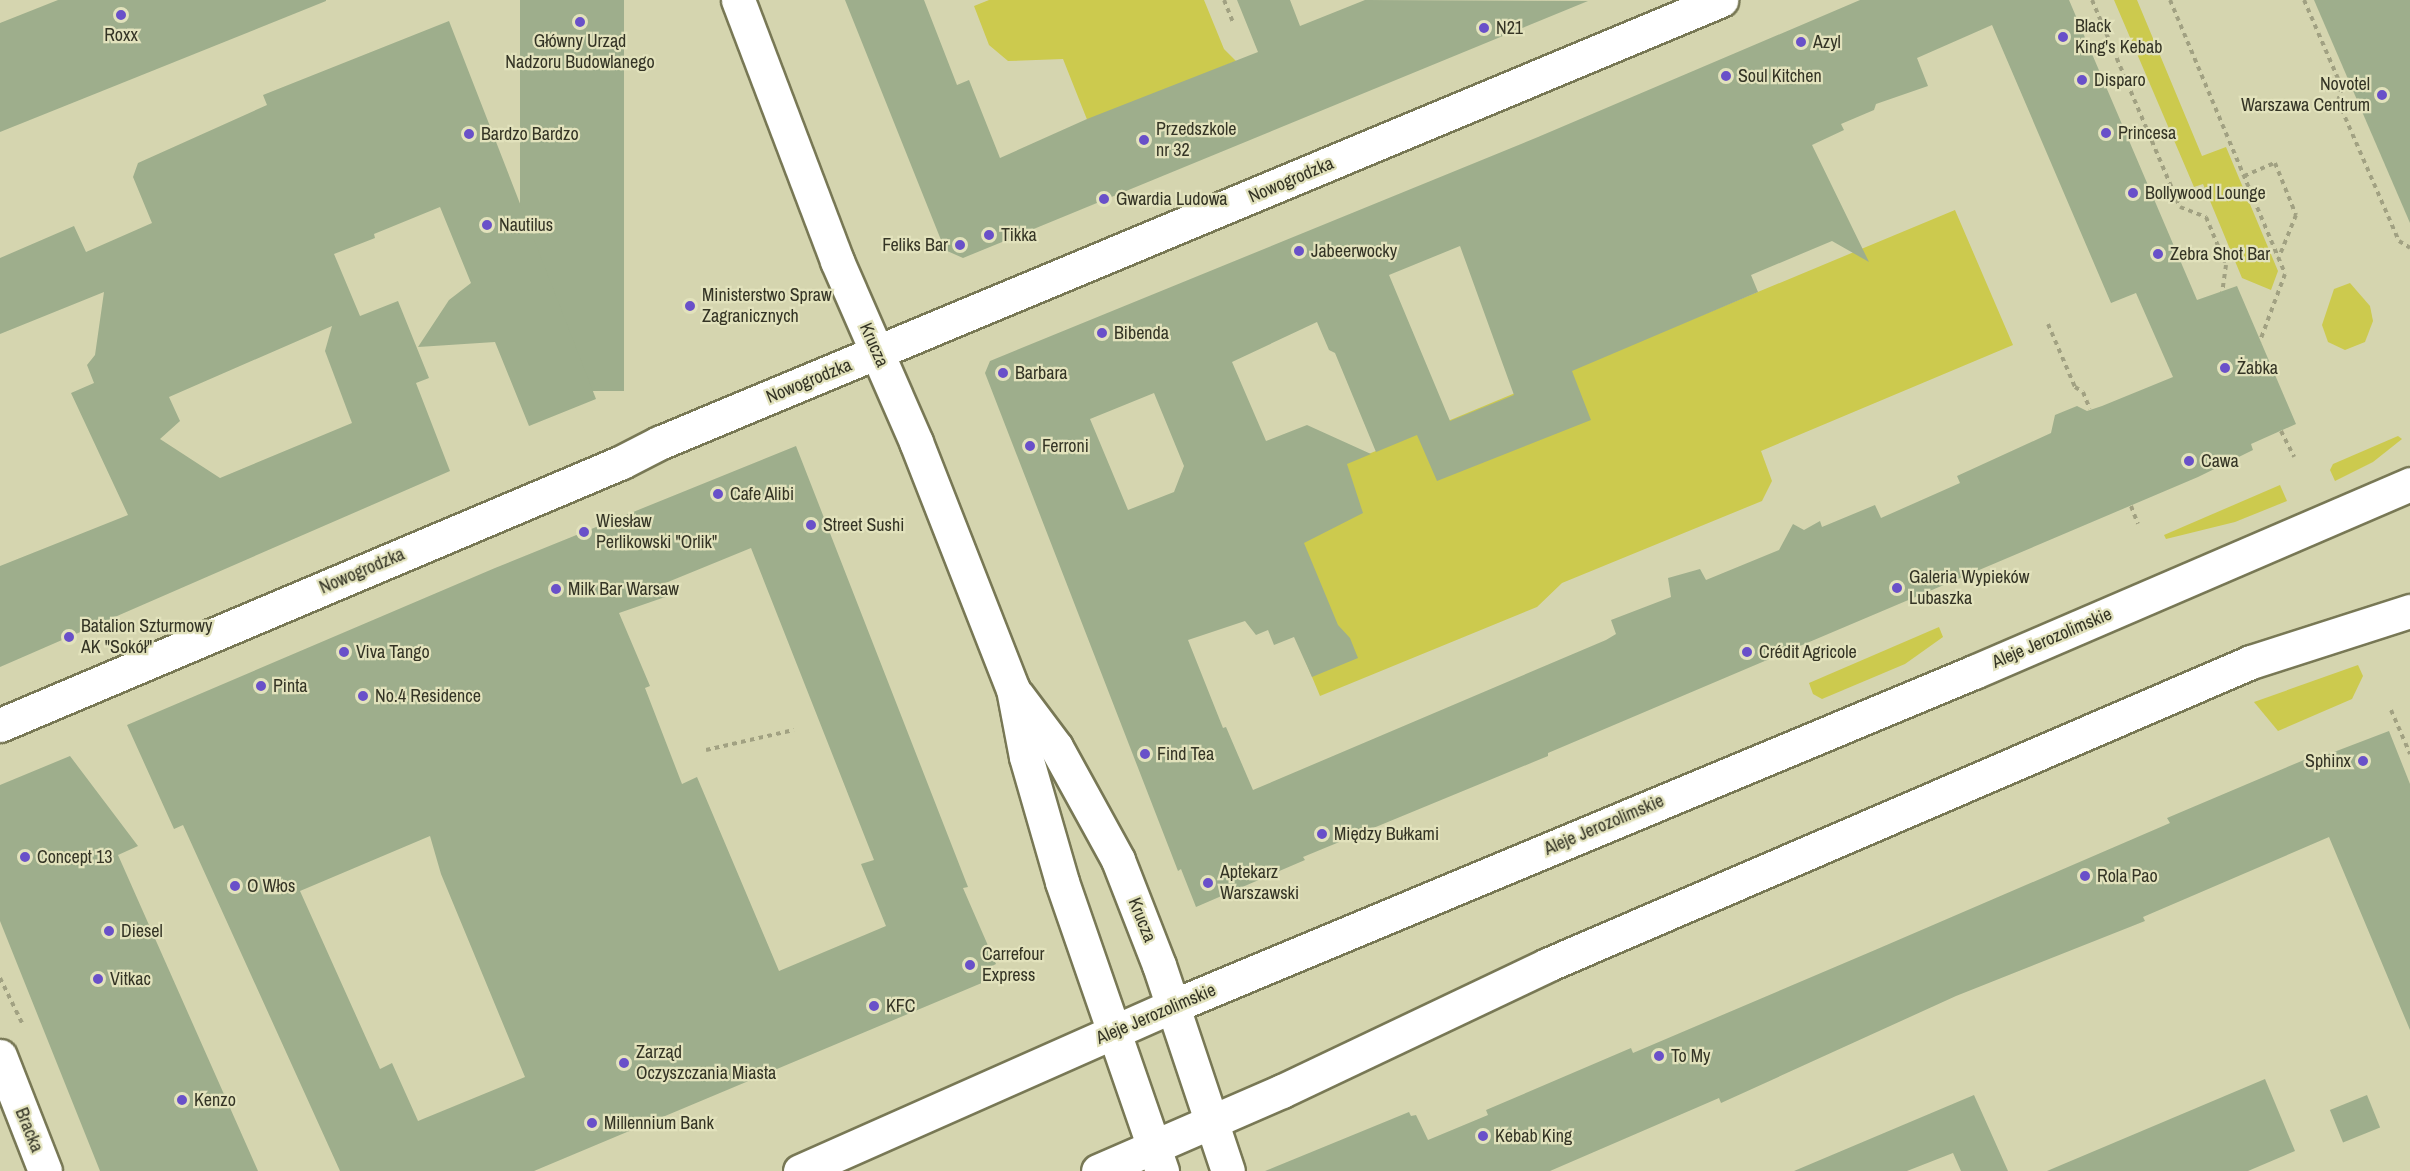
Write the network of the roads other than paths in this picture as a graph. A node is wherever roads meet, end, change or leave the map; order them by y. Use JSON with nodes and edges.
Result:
{"nodes":[{"id":1,"x":738,"y":0,"type":"edge"},
{"id":2,"x":1721,"y":0,"type":"edge"},
{"id":3,"x":877,"y":353,"type":"junction"},
{"id":4,"x":2410,"y":484,"type":"edge"},
{"id":5,"x":2410,"y":611,"type":"edge"},
{"id":6,"x":1013,"y":689,"type":"junction"},
{"id":7,"x":0,"y":725,"type":"edge"},
{"id":8,"x":1173,"y":1006,"type":"junction"},
{"id":9,"x":1113,"y":1032,"type":"junction"},
{"id":10,"x":0,"y":1056,"type":"edge"},
{"id":11,"x":1211,"y":1123,"type":"junction"},
{"id":12,"x":1157,"y":1159,"type":"edge"},
{"id":13,"x":45,"y":1171,"type":"edge"},
{"id":14,"x":800,"y":1171,"type":"edge"},
{"id":15,"x":1098,"y":1171,"type":"edge"},
{"id":16,"x":1228,"y":1171,"type":"edge"}],
"edges":[{"from":1,"to":3,"type":"street","name":"Krucza"},
{"from":2,"to":3,"type":"street","name":"Nowogrodzka"},
{"from":3,"to":6,"type":"street","name":"Krucza"},
{"from":3,"to":7,"type":"street","name":"Nowogrodzka"},
{"from":4,"to":8,"type":"street","name":"Aleje Jerozolimskie"},
{"from":5,"to":11,"type":"street"},
{"from":6,"to":8,"type":"street","name":"Krucza"},
{"from":6,"to":9,"type":"street","name":"Krucza"},
{"from":8,"to":9,"type":"street","name":"Aleje Jerozolimskie"},
{"from":8,"to":11,"type":"street","name":"Krucza"},
{"from":9,"to":12,"type":"street","name":"Krucza"},
{"from":9,"to":14,"type":"street","name":"Aleje Jerozolimskie"},
{"from":10,"to":13,"type":"street","name":"Bracka"},
{"from":11,"to":12,"type":"street"},
{"from":11,"to":16,"type":"street","name":"Krucza"},
{"from":12,"to":15,"type":"street"}]}
